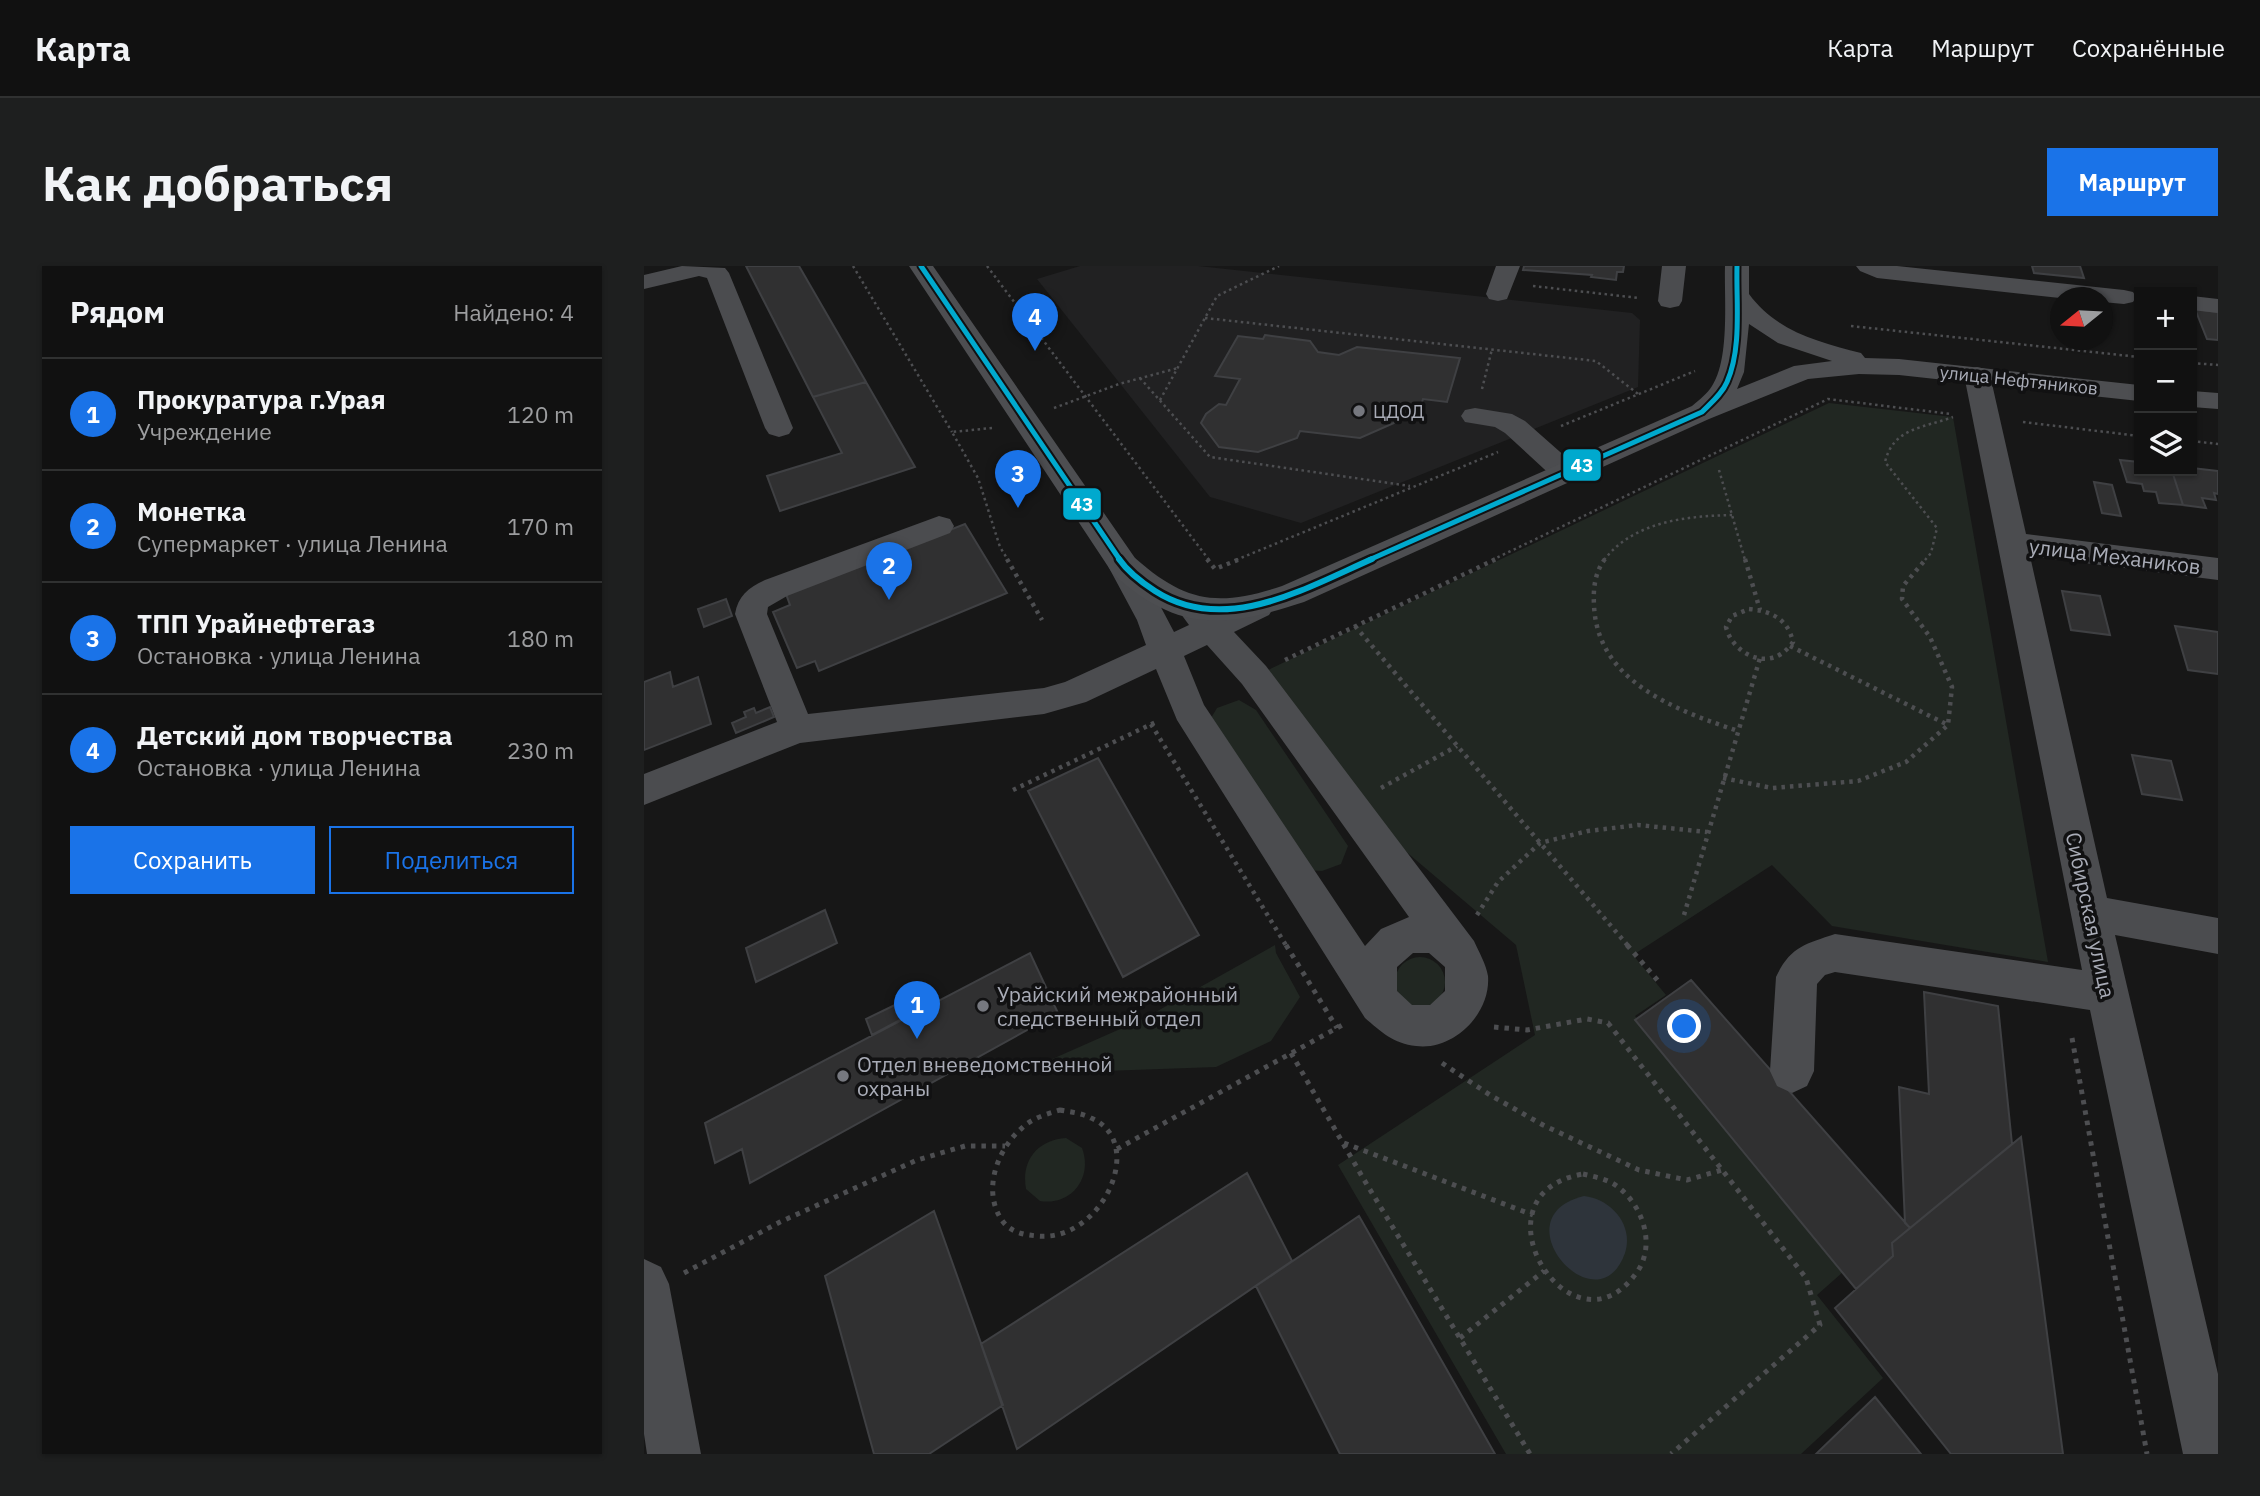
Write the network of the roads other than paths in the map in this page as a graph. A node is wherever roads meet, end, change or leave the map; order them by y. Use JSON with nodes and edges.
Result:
{"nodes":[{"id":1,"x":920,"y":266,"type":"edge"},
{"id":2,"x":1674,"y":266,"type":"edge"},
{"id":3,"x":1737,"y":266,"type":"edge"},
{"id":4,"x":1865,"y":266,"type":"edge"},
{"id":5,"x":2020,"y":276,"type":"edge"},
{"id":6,"x":644,"y":282,"type":"edge"},
{"id":7,"x":1736,"y":293,"type":"junction"},
{"id":8,"x":2124,"y":297,"type":"dead end"},
{"id":9,"x":1670,"y":301,"type":"road end"},
{"id":10,"x":2197,"y":304,"type":"edge"},
{"id":11,"x":2218,"y":306,"type":"edge"},
{"id":12,"x":1899,"y":367,"type":"junction"},
{"id":13,"x":1977,"y":375,"type":"junction"},
{"id":14,"x":2134,"y":392,"type":"edge"},
{"id":15,"x":2197,"y":399,"type":"edge"},
{"id":16,"x":2218,"y":401,"type":"edge"},
{"id":17,"x":1702,"y":412,"type":"junction"},
{"id":18,"x":1475,"y":416,"type":"road end"},
{"id":19,"x":779,"y":428,"type":"dead end"},
{"id":20,"x":1566,"y":473,"type":"junction"},
{"id":21,"x":939,"y":526,"type":"dead end"},
{"id":22,"x":2011,"y":543,"type":"junction"},
{"id":23,"x":1124,"y":566,"type":"junction"},
{"id":24,"x":2218,"y":569,"type":"edge"},
{"id":25,"x":1258,"y":607,"type":"joint"},
{"id":26,"x":1202,"y":618,"type":"junction"},
{"id":27,"x":1165,"y":650,"type":"junction"},
{"id":28,"x":797,"y":729,"type":"junction"},
{"id":29,"x":644,"y":790,"type":"edge"},
{"id":30,"x":2090,"y":913,"type":"junction"},
{"id":31,"x":2218,"y":936,"type":"edge"},
{"id":32,"x":1460,"y":954,"type":"junction"},
{"id":33,"x":2108,"y":993,"type":"junction"},
{"id":34,"x":1392,"y":1013,"type":"junction"},
{"id":35,"x":1792,"y":1071,"type":"dead end"},
{"id":36,"x":645,"y":1289,"type":"edge"},
{"id":37,"x":674,"y":1454,"type":"edge"},
{"id":38,"x":2210,"y":1454,"type":"edge"}],
"edges":[{"from":1,"to":23,"type":"main road"},
{"from":2,"to":9,"type":"street"},
{"from":3,"to":7,"type":"main road"},
{"from":4,"to":5,"type":"street"},
{"from":5,"to":8,"type":"street"},
{"from":6,"to":19,"type":"street"},
{"from":7,"to":12,"type":"main road","name":"улица Нефтяников"},
{"from":7,"to":17,"type":"main road"},
{"from":10,"to":11,"type":"street"},
{"from":12,"to":13,"type":"main road","name":"улица Нефтяников"},
{"from":12,"to":17,"type":"main road","name":"улица Нефтяников"},
{"from":13,"to":14,"type":"main road","name":"улица Нефтяников"},
{"from":13,"to":22,"type":"street","name":"Сибирская улица"},
{"from":15,"to":16,"type":"main road"},
{"from":17,"to":20,"type":"main road","name":"улица Нефтяников"},
{"from":18,"to":20,"type":"street"},
{"from":20,"to":25,"type":"main road","name":"улица Нефтяников"},
{"from":21,"to":28,"type":"street"},
{"from":22,"to":24,"type":"street","name":"улица Механиков"},
{"from":22,"to":30,"type":"street","name":"Сибирская улица"},
{"from":23,"to":26,"type":"main road"},
{"from":23,"to":27,"type":"street"},
{"from":25,"to":26,"type":"street"},
{"from":26,"to":27,"type":"street"},
{"from":26,"to":32,"type":"street"},
{"from":27,"to":28,"type":"street"},
{"from":27,"to":34,"type":"street"},
{"from":28,"to":29,"type":"street"},
{"from":30,"to":31,"type":"street"},
{"from":30,"to":33,"type":"street","name":"Сибирская улица"},
{"from":32,"to":34,"type":"street"},
{"from":32,"to":34,"type":"street"},
{"from":33,"to":35,"type":"street"},
{"from":33,"to":38,"type":"street","name":"Сибирская улица"},
{"from":36,"to":37,"type":"street"}]}
